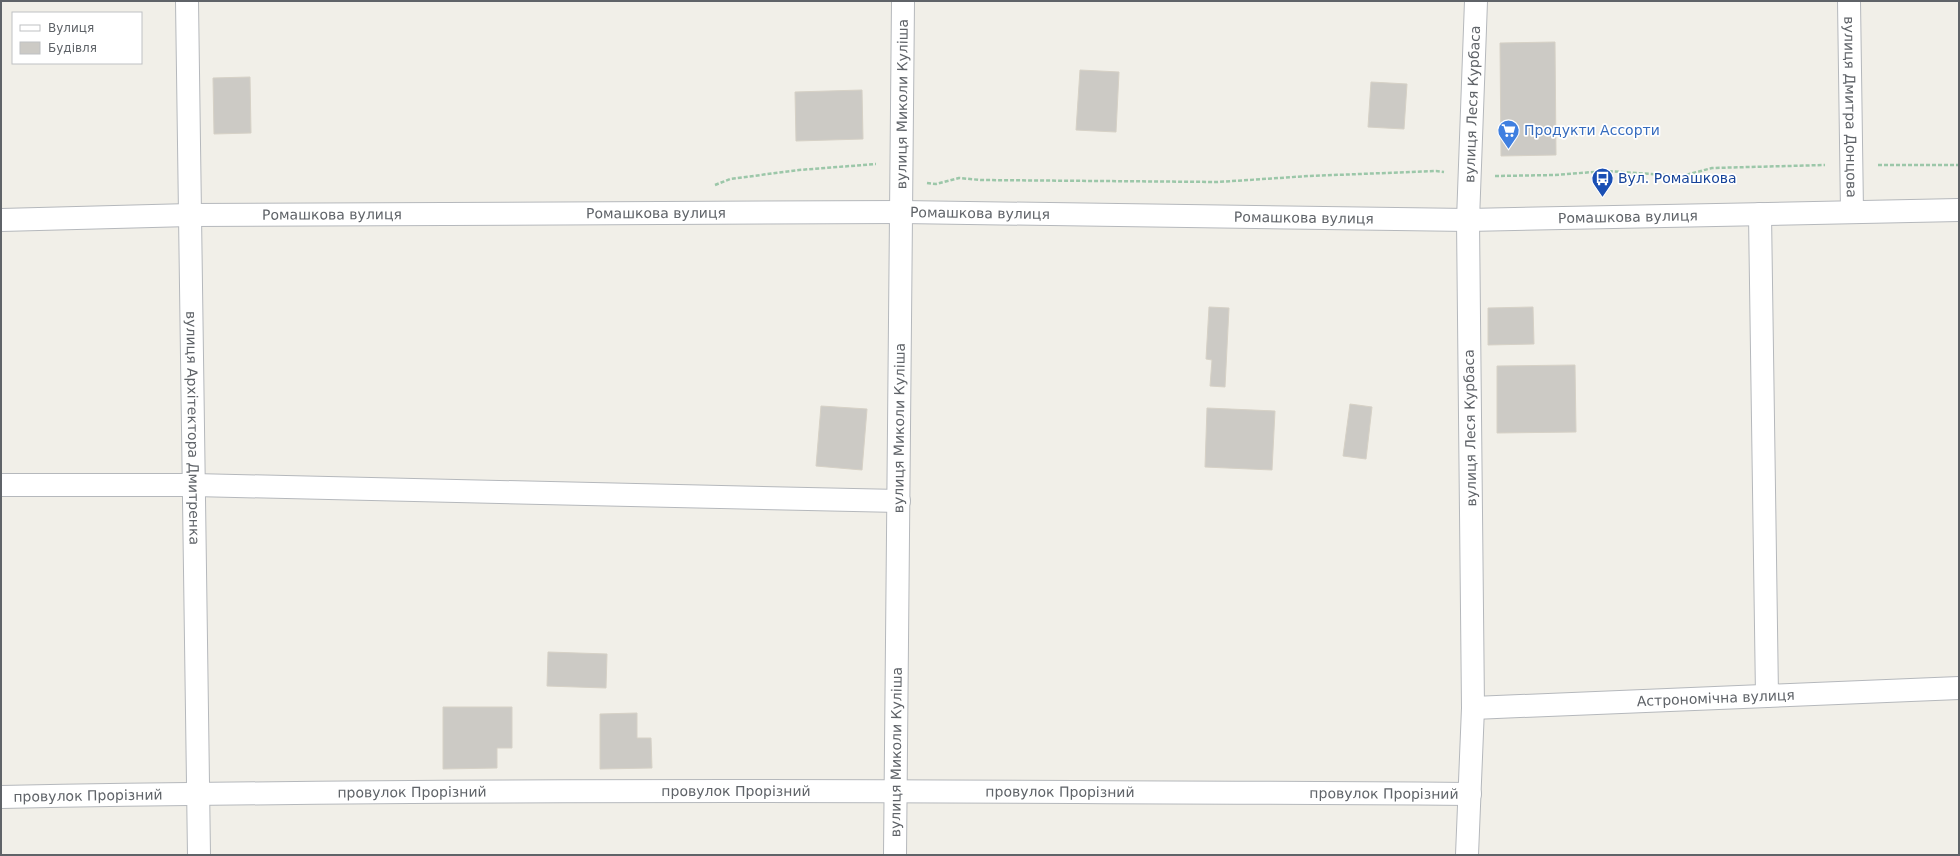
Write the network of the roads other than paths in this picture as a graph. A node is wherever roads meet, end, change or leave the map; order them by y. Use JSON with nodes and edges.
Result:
{"nodes":[{"id":1,"x":186,"y":1,"type":"edge"},
{"id":2,"x":903,"y":1,"type":"edge"},
{"id":3,"x":1476,"y":1,"type":"edge"},
{"id":4,"x":1849,"y":1,"type":"edge"},
{"id":5,"x":1959,"y":210,"type":"edge"},
{"id":6,"x":902,"y":212,"type":"junction"},
{"id":7,"x":1852,"y":212,"type":"junction"},
{"id":8,"x":1760,"y":214,"type":"junction"},
{"id":9,"x":190,"y":215,"type":"junction"},
{"id":10,"x":1,"y":220,"type":"edge"},
{"id":11,"x":1468,"y":220,"type":"junction"},
{"id":12,"x":194,"y":485,"type":"junction"},
{"id":13,"x":1,"y":486,"type":"edge"},
{"id":14,"x":899,"y":501,"type":"junction"},
{"id":15,"x":1959,"y":688,"type":"edge"},
{"id":16,"x":1767,"y":696,"type":"junction"},
{"id":17,"x":1473,"y":708,"type":"junction"},
{"id":18,"x":895,"y":791,"type":"junction"},
{"id":19,"x":198,"y":793,"type":"junction"},
{"id":20,"x":1470,"y":794,"type":"junction"},
{"id":21,"x":1,"y":797,"type":"edge"},
{"id":22,"x":199,"y":855,"type":"edge"},
{"id":23,"x":895,"y":855,"type":"edge"},
{"id":24,"x":1467,"y":855,"type":"edge"}],
"edges":[{"from":1,"to":9,"type":"street","name":"вулиця Архітектора Дмитренка"},
{"from":2,"to":6,"type":"street","name":"вулиця Миколи Куліша"},
{"from":3,"to":11,"type":"street","name":"вулиця Леся Курбаса"},
{"from":4,"to":7,"type":"street","name":"вулиця Дмитра Донцова"},
{"from":5,"to":7,"type":"street","name":"Ромашкова вулиця"},
{"from":6,"to":9,"type":"street","name":"Ромашкова вулиця"},
{"from":6,"to":11,"type":"street","name":"Ромашкова вулиця"},
{"from":6,"to":14,"type":"street","name":"вулиця Миколи Куліша"},
{"from":7,"to":8,"type":"street","name":"Ромашкова вулиця"},
{"from":8,"to":11,"type":"street","name":"Ромашкова вулиця"},
{"from":8,"to":16,"type":"street"},
{"from":9,"to":10,"type":"street","name":"Ромашкова вулиця"},
{"from":9,"to":12,"type":"street","name":"вулиця Архітектора Дмитренка"},
{"from":11,"to":17,"type":"street","name":"вулиця Леся Курбаса"},
{"from":12,"to":13,"type":"street"},
{"from":12,"to":14,"type":"street"},
{"from":12,"to":19,"type":"street","name":"вулиця Архітектора Дмитренка"},
{"from":14,"to":18,"type":"street","name":"вулиця Миколи Куліша"},
{"from":15,"to":16,"type":"street","name":"Астрономічна вулиця"},
{"from":16,"to":17,"type":"street","name":"Астрономічна вулиця"},
{"from":17,"to":20,"type":"street","name":"вулиця Леся Курбаса"},
{"from":18,"to":19,"type":"street","name":"провулок Прорізний"},
{"from":18,"to":20,"type":"street","name":"провулок Прорізний"},
{"from":18,"to":23,"type":"street","name":"вулиця Миколи Куліша"},
{"from":19,"to":21,"type":"street","name":"провулок Прорізний"},
{"from":19,"to":22,"type":"street","name":"вулиця Архітектора Дмитренка"},
{"from":20,"to":24,"type":"street","name":"вулиця Леся Курбаса"}]}
